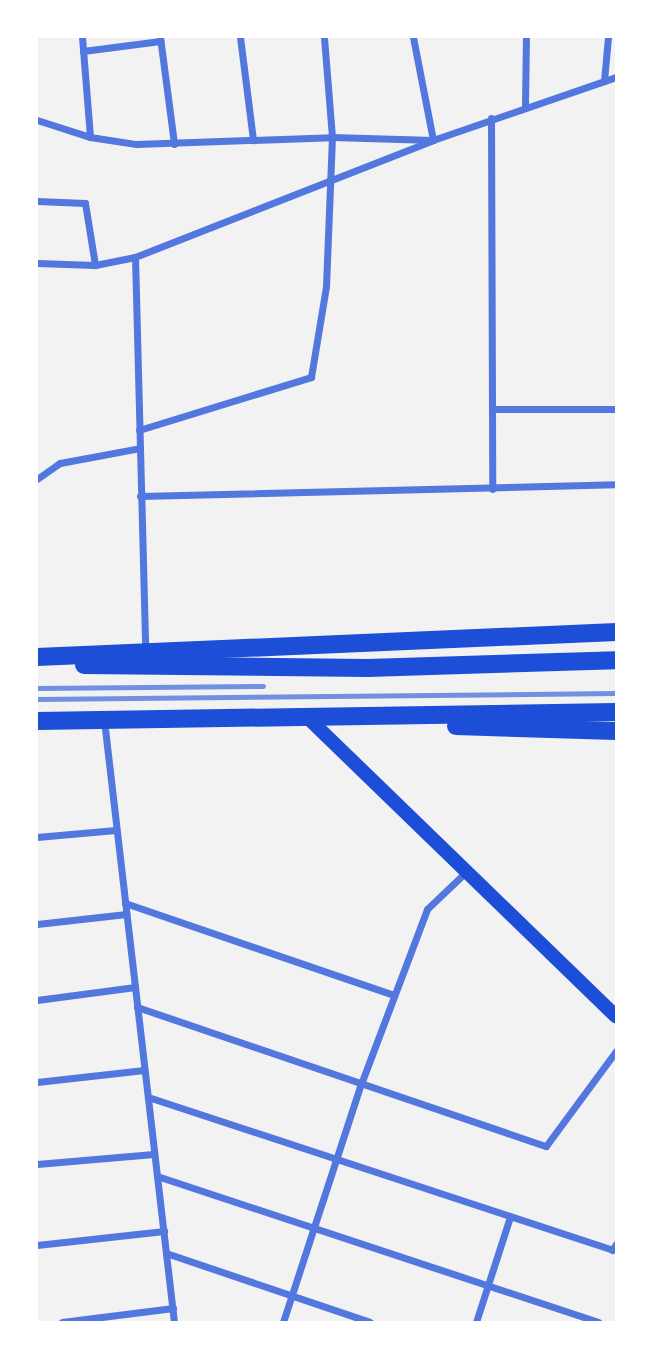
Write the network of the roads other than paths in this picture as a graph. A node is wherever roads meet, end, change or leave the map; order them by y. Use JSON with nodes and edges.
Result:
{"nodes":[{"id":1,"x":82,"y":37,"type":"edge"},
{"id":2,"x":240,"y":37,"type":"edge"},
{"id":3,"x":324,"y":37,"type":"edge"},
{"id":4,"x":413,"y":37,"type":"edge"},
{"id":5,"x":526,"y":37,"type":"edge"},
{"id":6,"x":608,"y":37,"type":"edge"},
{"id":7,"x":160,"y":39,"type":"edge"},
{"id":8,"x":83,"y":51,"type":"junction"},
{"id":9,"x":616,"y":77,"type":"edge"},
{"id":10,"x":604,"y":81,"type":"junction"},
{"id":11,"x":525,"y":106,"type":"junction"},
{"id":12,"x":491,"y":118,"type":"junction"},
{"id":13,"x":37,"y":120,"type":"edge"},
{"id":14,"x":90,"y":137,"type":"junction"},
{"id":15,"x":332,"y":137,"type":"junction"},
{"id":16,"x":253,"y":140,"type":"junction"},
{"id":17,"x":433,"y":140,"type":"junction"},
{"id":18,"x":174,"y":144,"type":"junction"},
{"id":19,"x":330,"y":178,"type":"junction"},
{"id":20,"x":37,"y":201,"type":"edge"},
{"id":21,"x":135,"y":257,"type":"junction"},
{"id":22,"x":37,"y":263,"type":"edge"},
{"id":23,"x":95,"y":265,"type":"junction"},
{"id":24,"x":492,"y":409,"type":"junction"},
{"id":25,"x":616,"y":409,"type":"edge"},
{"id":26,"x":139,"y":430,"type":"junction"},
{"id":27,"x":140,"y":448,"type":"junction"},
{"id":28,"x":37,"y":479,"type":"edge"},
{"id":29,"x":616,"y":484,"type":"edge"},
{"id":30,"x":492,"y":489,"type":"junction"},
{"id":31,"x":140,"y":496,"type":"junction"},
{"id":32,"x":616,"y":632,"type":"edge"},
{"id":33,"x":145,"y":652,"type":"junction"},
{"id":34,"x":37,"y":660,"type":"edge"},
{"id":35,"x":616,"y":660,"type":"edge"},
{"id":36,"x":616,"y":712,"type":"edge"},
{"id":37,"x":308,"y":718,"type":"junction"},
{"id":38,"x":358,"y":718,"type":"junction"},
{"id":39,"x":103,"y":720,"type":"junction"},
{"id":40,"x":37,"y":721,"type":"edge"},
{"id":41,"x":616,"y":731,"type":"edge"},
{"id":42,"x":116,"y":830,"type":"junction"},
{"id":43,"x":37,"y":837,"type":"edge"},
{"id":44,"x":466,"y":872,"type":"junction"},
{"id":45,"x":124,"y":903,"type":"junction"},
{"id":46,"x":126,"y":914,"type":"junction"},
{"id":47,"x":37,"y":923,"type":"edge"},
{"id":48,"x":135,"y":987,"type":"junction"},
{"id":49,"x":393,"y":995,"type":"junction"},
{"id":50,"x":37,"y":1000,"type":"edge"},
{"id":51,"x":137,"y":1007,"type":"junction"},
{"id":52,"x":616,"y":1016,"type":"edge"},
{"id":53,"x":616,"y":1051,"type":"edge"},
{"id":54,"x":145,"y":1070,"type":"junction"},
{"id":55,"x":37,"y":1082,"type":"edge"},
{"id":56,"x":361,"y":1084,"type":"junction"},
{"id":57,"x":148,"y":1097,"type":"junction"},
{"id":58,"x":155,"y":1154,"type":"junction"},
{"id":59,"x":336,"y":1160,"type":"junction"},
{"id":60,"x":37,"y":1164,"type":"edge"},
{"id":61,"x":157,"y":1176,"type":"junction"},
{"id":62,"x":510,"y":1217,"type":"junction"},
{"id":63,"x":314,"y":1228,"type":"junction"},
{"id":64,"x":164,"y":1231,"type":"junction"},
{"id":65,"x":37,"y":1245,"type":"edge"},
{"id":66,"x":614,"y":1247,"type":"edge"},
{"id":67,"x":166,"y":1253,"type":"junction"},
{"id":68,"x":487,"y":1286,"type":"junction"},
{"id":69,"x":292,"y":1295,"type":"junction"},
{"id":70,"x":173,"y":1308,"type":"junction"},
{"id":71,"x":568,"y":1312,"type":"junction"},
{"id":72,"x":62,"y":1322,"type":"edge"},
{"id":73,"x":174,"y":1322,"type":"edge"},
{"id":74,"x":283,"y":1322,"type":"edge"},
{"id":75,"x":370,"y":1322,"type":"edge"},
{"id":76,"x":476,"y":1322,"type":"edge"},
{"id":77,"x":565,"y":1322,"type":"edge"},
{"id":78,"x":598,"y":1322,"type":"edge"}],
"edges":[{"from":1,"to":8,"type":"street"},
{"from":2,"to":16,"type":"street"},
{"from":3,"to":15,"type":"street"},
{"from":4,"to":17,"type":"street"},
{"from":5,"to":11,"type":"street"},
{"from":6,"to":10,"type":"street"},
{"from":7,"to":8,"type":"street"},
{"from":7,"to":18,"type":"street"},
{"from":8,"to":14,"type":"street"},
{"from":9,"to":10,"type":"street"},
{"from":10,"to":11,"type":"street"},
{"from":11,"to":12,"type":"street"},
{"from":12,"to":17,"type":"street"},
{"from":12,"to":24,"type":"street"},
{"from":13,"to":14,"type":"street"},
{"from":14,"to":18,"type":"street"},
{"from":15,"to":16,"type":"street"},
{"from":15,"to":17,"type":"street"},
{"from":15,"to":19,"type":"street"},
{"from":16,"to":18,"type":"street"},
{"from":17,"to":19,"type":"street"},
{"from":19,"to":21,"type":"street"},
{"from":19,"to":26,"type":"street"},
{"from":20,"to":23,"type":"street"},
{"from":21,"to":23,"type":"street"},
{"from":21,"to":26,"type":"street"},
{"from":22,"to":23,"type":"street"},
{"from":24,"to":25,"type":"street"},
{"from":24,"to":30,"type":"street"},
{"from":26,"to":27,"type":"street"},
{"from":27,"to":28,"type":"street"},
{"from":27,"to":31,"type":"street"},
{"from":29,"to":30,"type":"street"},
{"from":30,"to":31,"type":"street"},
{"from":31,"to":33,"type":"street"},
{"from":32,"to":33,"type":"highway"},
{"from":33,"to":34,"type":"highway"},
{"from":34,"to":35,"type":"highway"},
{"from":36,"to":38,"type":"highway"},
{"from":37,"to":38,"type":"highway"},
{"from":37,"to":39,"type":"highway"},
{"from":37,"to":44,"type":"main road"},
{"from":38,"to":41,"type":"highway"},
{"from":39,"to":40,"type":"highway"},
{"from":39,"to":42,"type":"street"},
{"from":42,"to":43,"type":"street"},
{"from":42,"to":45,"type":"street"},
{"from":44,"to":49,"type":"street"},
{"from":44,"to":52,"type":"main road"},
{"from":45,"to":46,"type":"street"},
{"from":45,"to":49,"type":"street"},
{"from":46,"to":47,"type":"street"},
{"from":46,"to":48,"type":"street"},
{"from":48,"to":50,"type":"street"},
{"from":48,"to":51,"type":"street"},
{"from":49,"to":56,"type":"street"},
{"from":51,"to":54,"type":"street"},
{"from":51,"to":56,"type":"street"},
{"from":53,"to":56,"type":"street"},
{"from":54,"to":55,"type":"street"},
{"from":54,"to":57,"type":"street"},
{"from":56,"to":59,"type":"street"},
{"from":57,"to":58,"type":"street"},
{"from":57,"to":59,"type":"street"},
{"from":58,"to":60,"type":"street"},
{"from":58,"to":61,"type":"street"},
{"from":59,"to":62,"type":"street"},
{"from":59,"to":63,"type":"street"},
{"from":61,"to":63,"type":"street"},
{"from":61,"to":64,"type":"street"},
{"from":62,"to":66,"type":"street"},
{"from":62,"to":68,"type":"street"},
{"from":63,"to":68,"type":"street"},
{"from":63,"to":69,"type":"street"},
{"from":64,"to":65,"type":"street"},
{"from":64,"to":67,"type":"street"},
{"from":67,"to":69,"type":"street"},
{"from":67,"to":70,"type":"street"},
{"from":68,"to":71,"type":"street"},
{"from":68,"to":76,"type":"street"},
{"from":69,"to":74,"type":"street"},
{"from":69,"to":75,"type":"street"},
{"from":70,"to":72,"type":"street"},
{"from":70,"to":73,"type":"street"},
{"from":71,"to":77,"type":"street"},
{"from":71,"to":78,"type":"street"}]}
